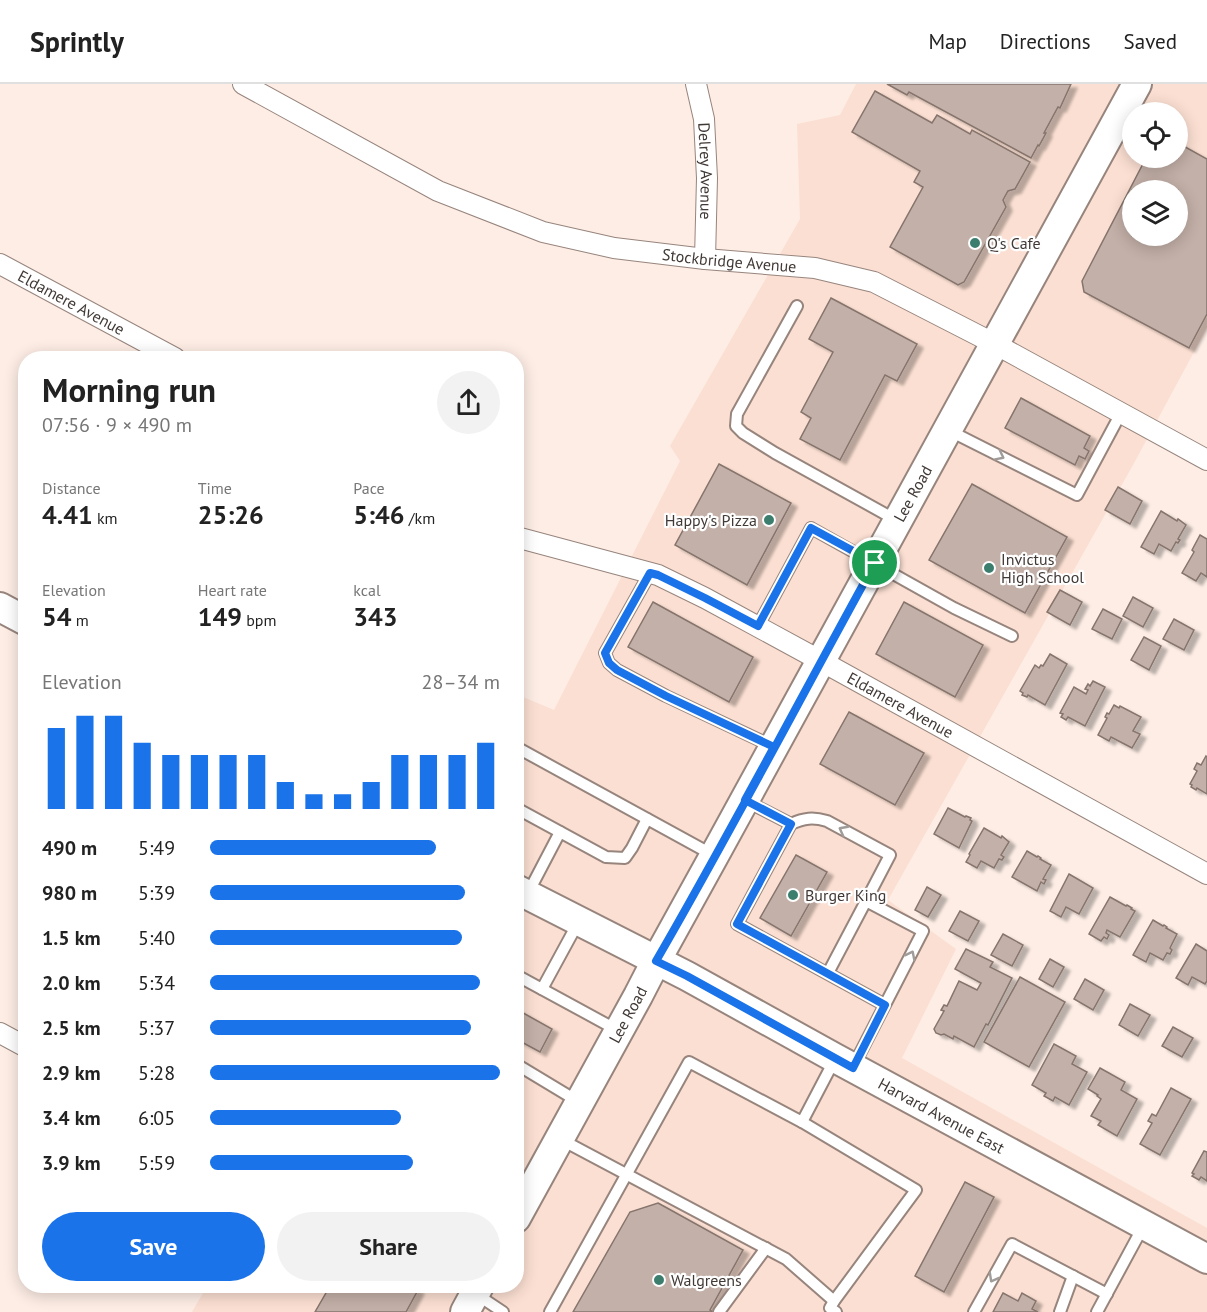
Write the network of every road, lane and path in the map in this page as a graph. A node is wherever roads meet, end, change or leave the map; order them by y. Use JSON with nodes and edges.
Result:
{"nodes":[{"id":1,"x":243,"y":84,"type":"edge"},
{"id":2,"x":696,"y":84,"type":"edge"},
{"id":3,"x":1135,"y":85,"type":"edge"},
{"id":4,"x":705,"y":259,"type":"junction"},
{"id":5,"x":0,"y":264,"type":"edge"},
{"id":6,"x":797,"y":306,"type":"dead end"},
{"id":7,"x":995,"y":344,"type":"junction"},
{"id":8,"x":162,"y":351,"type":"edge"},
{"id":9,"x":1121,"y":413,"type":"junction"},
{"id":10,"x":948,"y":430,"type":"junction"},
{"id":11,"x":1207,"y":460,"type":"edge"},
{"id":12,"x":898,"y":521,"type":"junction"},
{"id":13,"x":524,"y":539,"type":"edge"},
{"id":14,"x":875,"y":563,"type":"junction"},
{"id":15,"x":650,"y":573,"type":"junction"},
{"id":16,"x":0,"y":607,"type":"edge"},
{"id":17,"x":18,"y":617,"type":"edge"},
{"id":18,"x":758,"y":626,"type":"junction"},
{"id":19,"x":1012,"y":636,"type":"dead end"},
{"id":20,"x":822,"y":661,"type":"junction"},
{"id":21,"x":774,"y":747,"type":"junction"},
{"id":22,"x":524,"y":751,"type":"edge"},
{"id":23,"x":745,"y":800,"type":"junction"},
{"id":24,"x":524,"y":812,"type":"edge"},
{"id":25,"x":647,"y":819,"type":"junction"},
{"id":26,"x":791,"y":824,"type":"junction"},
{"id":27,"x":560,"y":832,"type":"junction"},
{"id":28,"x":714,"y":856,"type":"junction"},
{"id":29,"x":1207,"y":874,"type":"edge"},
{"id":30,"x":524,"y":889,"type":"edge"},
{"id":31,"x":524,"y":893,"type":"edge"},
{"id":32,"x":866,"y":901,"type":"junction"},
{"id":33,"x":579,"y":921,"type":"junction"},
{"id":34,"x":656,"y":961,"type":"junction"},
{"id":35,"x":828,"y":973,"type":"junction"},
{"id":36,"x":524,"y":979,"type":"edge"},
{"id":37,"x":542,"y":989,"type":"junction"},
{"id":38,"x":885,"y":1006,"type":"junction"},
{"id":39,"x":619,"y":1031,"type":"junction"},
{"id":40,"x":0,"y":1032,"type":"edge"},
{"id":41,"x":18,"y":1042,"type":"edge"},
{"id":42,"x":844,"y":1063,"type":"junction"},
{"id":43,"x":524,"y":1069,"type":"edge"},
{"id":44,"x":580,"y":1102,"type":"junction"},
{"id":45,"x":802,"y":1122,"type":"junction"},
{"id":46,"x":560,"y":1138,"type":"junction"},
{"id":47,"x":627,"y":1174,"type":"junction"},
{"id":48,"x":524,"y":1203,"type":"edge"},
{"id":49,"x":1144,"y":1224,"type":"junction"},
{"id":50,"x":766,"y":1248,"type":"junction"},
{"id":51,"x":1207,"y":1259,"type":"edge"},
{"id":52,"x":1073,"y":1276,"type":"junction"},
{"id":53,"x":470,"y":1294,"type":"edge"},
{"id":54,"x":1107,"y":1294,"type":"junction"},
{"id":55,"x":832,"y":1308,"type":"edge"},
{"id":56,"x":503,"y":1312,"type":"edge"},
{"id":57,"x":549,"y":1312,"type":"edge"},
{"id":58,"x":719,"y":1312,"type":"edge"},
{"id":59,"x":974,"y":1312,"type":"edge"},
{"id":60,"x":1060,"y":1312,"type":"edge"},
{"id":61,"x":1097,"y":1312,"type":"edge"}],
"edges":[{"from":1,"to":4,"type":"street","name":"Stockbridge Avenue"},
{"from":2,"to":4,"type":"street","name":"Delrey Avenue"},
{"from":3,"to":7,"type":"main road","name":"Lee Road"},
{"from":4,"to":7,"type":"street","name":"Stockbridge Avenue"},
{"from":5,"to":8,"type":"street","name":"Eldamere Avenue"},
{"from":6,"to":12,"type":"lane"},
{"from":7,"to":9,"type":"street","name":"Stockbridge Avenue"},
{"from":7,"to":10,"type":"main road","name":"Lee Road"},
{"from":10,"to":9,"type":"lane","one_way":true},
{"from":9,"to":11,"type":"street","name":"Stockbridge Avenue"},
{"from":10,"to":12,"type":"main road","name":"Lee Road"},
{"from":12,"to":14,"type":"main road","name":"Lee Road"},
{"from":13,"to":15,"type":"street","name":"Eldamere Avenue"},
{"from":14,"to":18,"type":"lane"},
{"from":14,"to":19,"type":"lane"},
{"from":14,"to":20,"type":"main road","name":"Lee Road"},
{"from":15,"to":18,"type":"street","name":"Eldamere Avenue"},
{"from":15,"to":21,"type":"lane"},
{"from":16,"to":17,"type":"main road"},
{"from":18,"to":20,"type":"street","name":"Eldamere Avenue"},
{"from":20,"to":21,"type":"main road","name":"Lee Road"},
{"from":20,"to":29,"type":"street","name":"Eldamere Avenue"},
{"from":21,"to":23,"type":"main road","name":"Lee Road"},
{"from":22,"to":25,"type":"lane"},
{"from":23,"to":26,"type":"lane"},
{"from":23,"to":28,"type":"main road","name":"Lee Road"},
{"from":24,"to":27,"type":"lane"},
{"from":25,"to":27,"type":"lane"},
{"from":25,"to":28,"type":"lane"},
{"from":32,"to":26,"type":"lane","one_way":true},
{"from":26,"to":35,"type":"lane"},
{"from":27,"to":30,"type":"lane"},
{"from":28,"to":34,"type":"main road","name":"Lee Road"},
{"from":31,"to":33,"type":"main road","name":"Harvard Avenue East"},
{"from":32,"to":35,"type":"lane"},
{"from":38,"to":32,"type":"lane","one_way":true},
{"from":33,"to":34,"type":"main road","name":"Harvard Avenue East"},
{"from":33,"to":37,"type":"lane"},
{"from":34,"to":39,"type":"main road","name":"Lee Road"},
{"from":34,"to":42,"type":"main road","name":"Harvard Avenue East"},
{"from":35,"to":38,"type":"lane"},
{"from":36,"to":37,"type":"lane"},
{"from":37,"to":39,"type":"lane"},
{"from":38,"to":42,"type":"lane"},
{"from":39,"to":44,"type":"main road","name":"Lee Road"},
{"from":40,"to":41,"type":"street"},
{"from":42,"to":45,"type":"lane"},
{"from":42,"to":49,"type":"main road","name":"Harvard Avenue East"},
{"from":43,"to":44,"type":"lane"},
{"from":44,"to":46,"type":"main road","name":"Lee Road"},
{"from":45,"to":47,"type":"lane"},
{"from":45,"to":55,"type":"lane"},
{"from":46,"to":47,"type":"lane"},
{"from":46,"to":48,"type":"main road","name":"Lee Road"},
{"from":47,"to":50,"type":"lane"},
{"from":47,"to":57,"type":"lane"},
{"from":49,"to":51,"type":"main road","name":"Harvard Avenue East"},
{"from":49,"to":54,"type":"lane"},
{"from":50,"to":55,"type":"lane"},
{"from":50,"to":58,"type":"lane"},
{"from":52,"to":54,"type":"lane"},
{"from":52,"to":59,"type":"lane","one_way":true},
{"from":52,"to":60,"type":"lane"},
{"from":53,"to":56,"type":"lane"},
{"from":54,"to":61,"type":"lane"}]}
